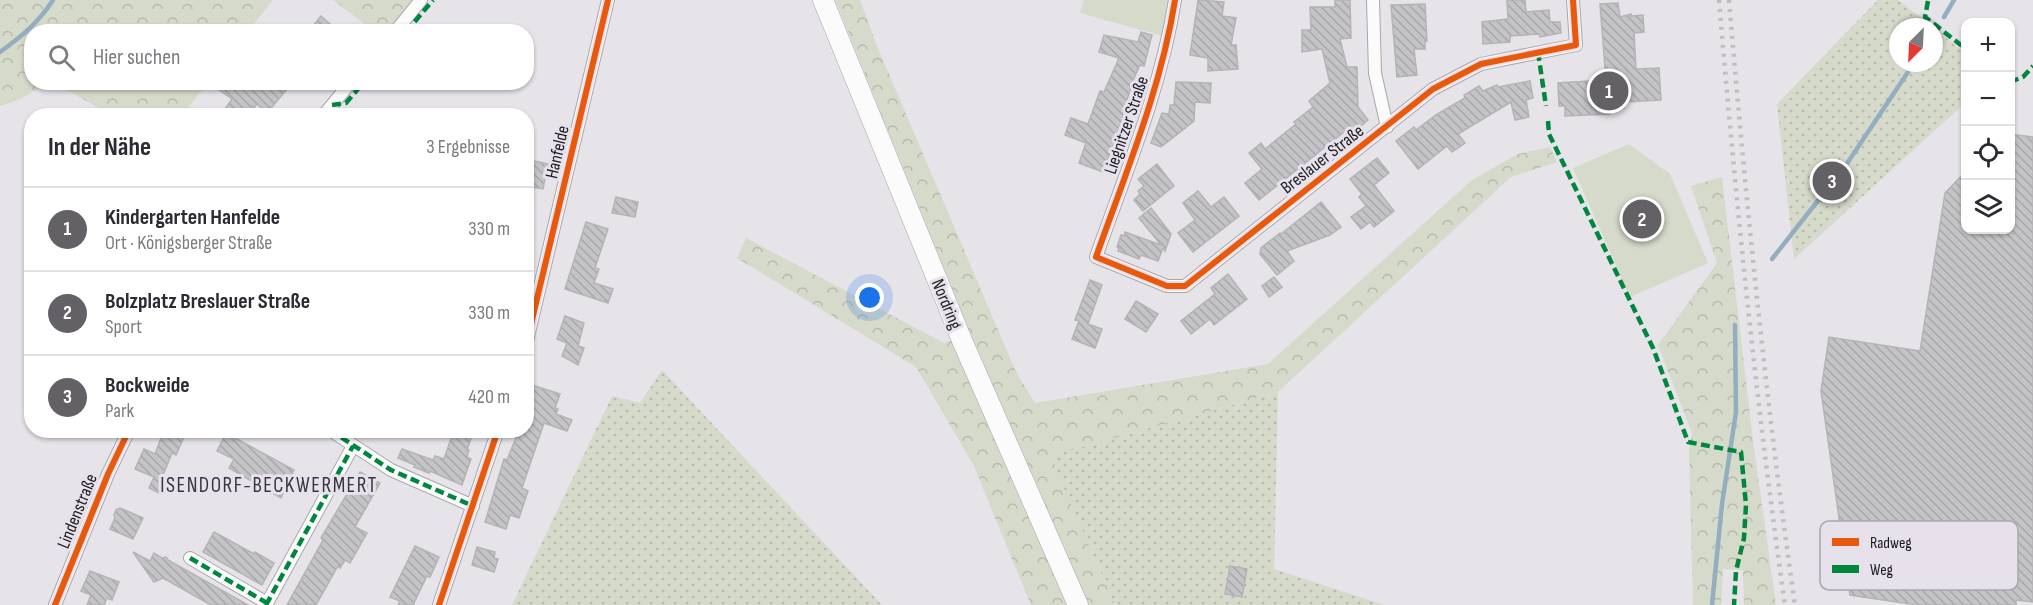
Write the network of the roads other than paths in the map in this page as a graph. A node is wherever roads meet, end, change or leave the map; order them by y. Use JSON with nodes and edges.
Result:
{"nodes":[{"id":1,"x":421,"y":0,"type":"edge"},
{"id":2,"x":608,"y":0,"type":"edge"},
{"id":3,"x":823,"y":0,"type":"edge"},
{"id":4,"x":1176,"y":0,"type":"edge"},
{"id":5,"x":1373,"y":0,"type":"edge"},
{"id":6,"x":1573,"y":0,"type":"edge"},
{"id":7,"x":402,"y":24,"type":"edge"},
{"id":8,"x":344,"y":90,"type":"edge"},
{"id":9,"x":330,"y":108,"type":"edge"},
{"id":10,"x":1387,"y":127,"type":"junction"},
{"id":11,"x":1096,"y":257,"type":"joint"},
{"id":12,"x":534,"y":311,"type":"edge"},
{"id":13,"x":125,"y":438,"type":"edge"},
{"id":14,"x":342,"y":438,"type":"edge"},
{"id":15,"x":495,"y":438,"type":"edge"},
{"id":16,"x":353,"y":446,"type":"junction"},
{"id":17,"x":473,"y":506,"type":"junction"},
{"id":18,"x":190,"y":558,"type":"dead end"},
{"id":19,"x":267,"y":604,"type":"edge"},
{"id":20,"x":55,"y":605,"type":"edge"},
{"id":21,"x":439,"y":605,"type":"edge"},
{"id":22,"x":1078,"y":605,"type":"edge"}],
"edges":[{"from":1,"to":7,"type":"street"},
{"from":2,"to":12,"type":"street","name":"Hanfelde"},
{"from":3,"to":22,"type":"main road","name":"Nordring"},
{"from":4,"to":11,"type":"street","name":"Liegnitzer Straße"},
{"from":5,"to":10,"type":"street"},
{"from":6,"to":10,"type":"street","name":"Breslauer Straße"},
{"from":8,"to":9,"type":"street"},
{"from":10,"to":11,"type":"street","name":"Breslauer Straße"},
{"from":13,"to":20,"type":"street","name":"Lindenstraße"},
{"from":14,"to":16,"type":"street"},
{"from":15,"to":17,"type":"street"},
{"from":16,"to":17,"type":"street"},
{"from":16,"to":19,"type":"street"},
{"from":17,"to":21,"type":"street"},
{"from":18,"to":19,"type":"street"}]}
